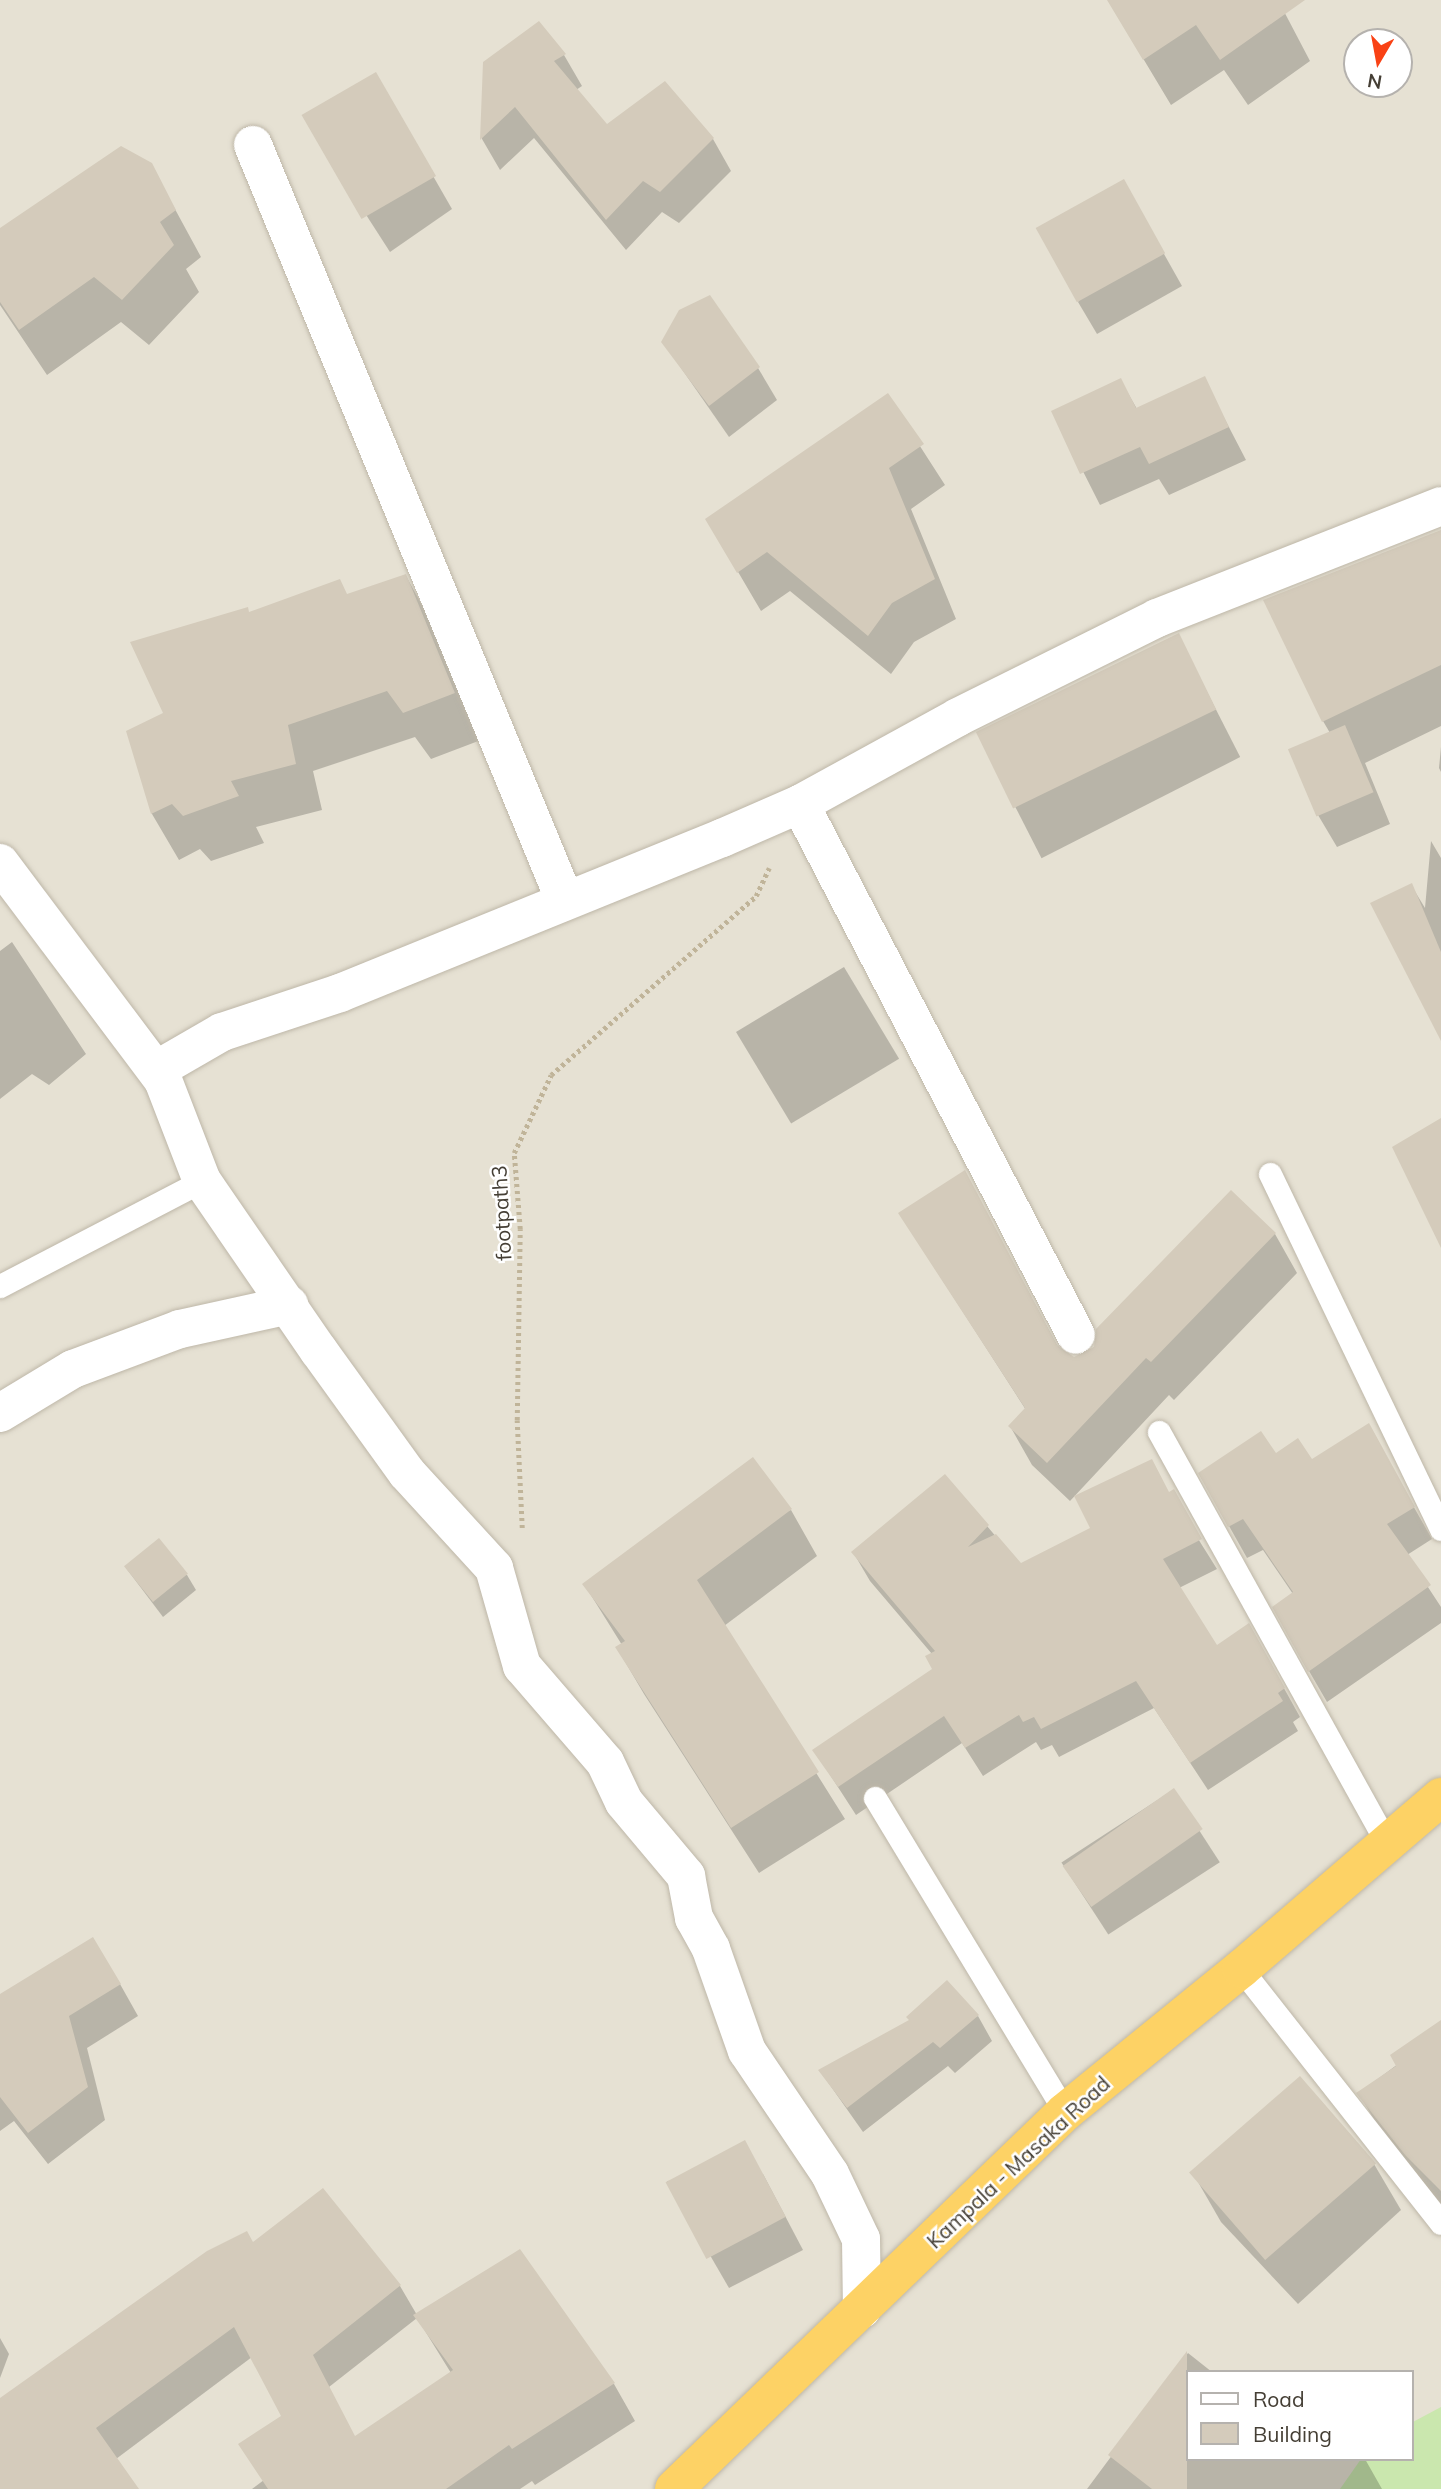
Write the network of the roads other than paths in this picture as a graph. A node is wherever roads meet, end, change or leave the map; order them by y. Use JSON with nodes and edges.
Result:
{"nodes":[{"id":1,"x":253,"y":145,"type":"dead end"},
{"id":2,"x":1441,"y":506,"type":"edge"},
{"id":3,"x":800,"y":804,"type":"junction"},
{"id":4,"x":0,"y":863,"type":"edge"},
{"id":5,"x":565,"y":901,"type":"junction"},
{"id":6,"x":163,"y":1080,"type":"junction"},
{"id":7,"x":1270,"y":1174,"type":"dead end"},
{"id":8,"x":202,"y":1181,"type":"junction"},
{"id":9,"x":0,"y":1286,"type":"edge"},
{"id":10,"x":289,"y":1306,"type":"junction"},
{"id":11,"x":1076,"y":1335,"type":"dead end"},
{"id":12,"x":0,"y":1413,"type":"edge"},
{"id":13,"x":1159,"y":1432,"type":"dead end"},
{"id":14,"x":1441,"y":1529,"type":"edge"},
{"id":15,"x":1441,"y":1797,"type":"edge"},
{"id":16,"x":874,"y":1798,"type":"dead end"},
{"id":17,"x":1387,"y":1844,"type":"junction"},
{"id":18,"x":1241,"y":1969,"type":"junction"},
{"id":19,"x":1065,"y":2112,"type":"junction"},
{"id":20,"x":1441,"y":2223,"type":"edge"},
{"id":21,"x":863,"y":2309,"type":"junction"},
{"id":22,"x":674,"y":2489,"type":"edge"}],
"edges":[{"from":1,"to":5,"type":"street"},
{"from":2,"to":3,"type":"street"},
{"from":3,"to":5,"type":"street"},
{"from":3,"to":11,"type":"street"},
{"from":4,"to":6,"type":"street"},
{"from":5,"to":6,"type":"street"},
{"from":6,"to":8,"type":"street"},
{"from":7,"to":14,"type":"lane"},
{"from":8,"to":9,"type":"lane"},
{"from":8,"to":10,"type":"street"},
{"from":10,"to":12,"type":"street"},
{"from":10,"to":21,"type":"street"},
{"from":13,"to":17,"type":"lane"},
{"from":15,"to":17,"type":"highway","name":"Kampala - Masaka Road"},
{"from":16,"to":19,"type":"lane"},
{"from":17,"to":18,"type":"highway","name":"Kampala - Masaka Road"},
{"from":18,"to":19,"type":"highway","name":"Kampala - Masaka Road"},
{"from":18,"to":20,"type":"lane"},
{"from":19,"to":21,"type":"highway","name":"Kampala - Masaka Road"},
{"from":21,"to":22,"type":"highway","name":"Kampala - Masaka Road"}]}
